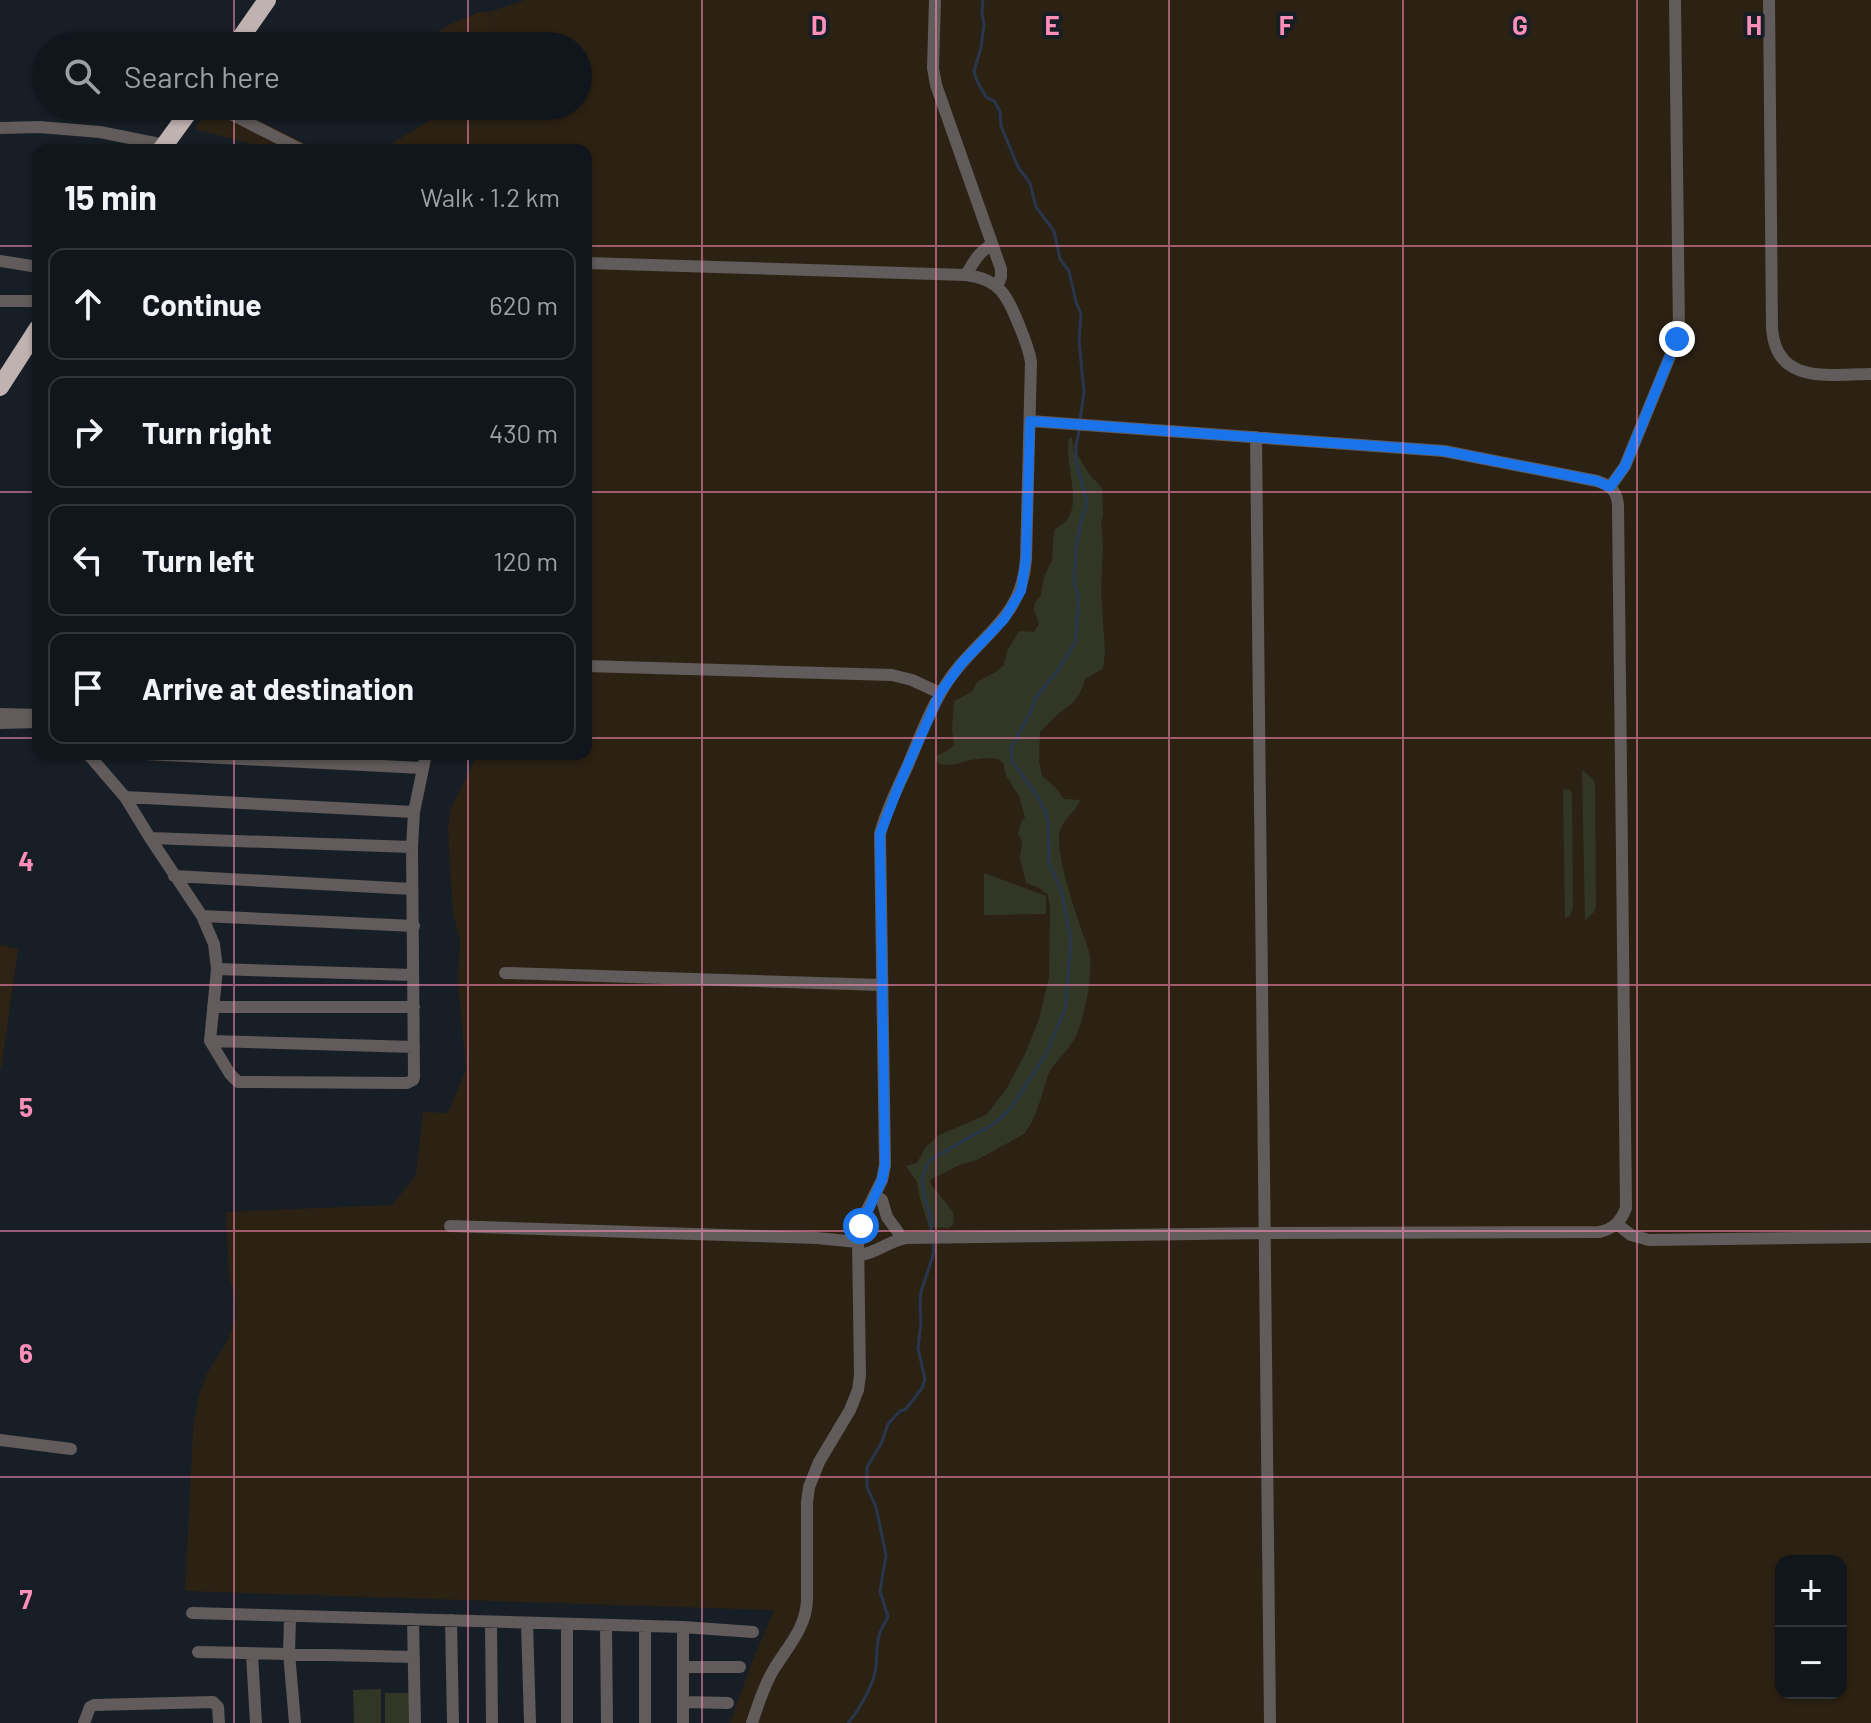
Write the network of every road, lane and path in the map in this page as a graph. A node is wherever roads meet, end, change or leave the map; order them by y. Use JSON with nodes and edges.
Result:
{"nodes":[{"id":1,"x":267,"y":0,"type":"edge"},
{"id":2,"x":935,"y":0,"type":"edge"},
{"id":3,"x":1675,"y":0,"type":"edge"},
{"id":4,"x":1769,"y":0,"type":"edge"},
{"id":5,"x":245,"y":32,"type":"edge"},
{"id":6,"x":183,"y":120,"type":"edge"},
{"id":7,"x":243,"y":120,"type":"edge"},
{"id":8,"x":0,"y":128,"type":"edge"},
{"id":9,"x":147,"y":144,"type":"edge"},
{"id":10,"x":166,"y":144,"type":"edge"},
{"id":11,"x":290,"y":144,"type":"edge"},
{"id":12,"x":992,"y":245,"type":"junction"},
{"id":13,"x":0,"y":261,"type":"edge"},
{"id":14,"x":592,"y":263,"type":"edge"},
{"id":15,"x":32,"y":266,"type":"edge"},
{"id":16,"x":966,"y":275,"type":"junction"},
{"id":17,"x":997,"y":286,"type":"junction"},
{"id":18,"x":0,"y":301,"type":"edge"},
{"id":19,"x":32,"y":301,"type":"edge"},
{"id":20,"x":32,"y":337,"type":"edge"},
{"id":21,"x":1871,"y":374,"type":"edge"},
{"id":22,"x":0,"y":387,"type":"edge"},
{"id":23,"x":1030,"y":421,"type":"junction"},
{"id":24,"x":1256,"y":437,"type":"junction"},
{"id":25,"x":1610,"y":487,"type":"junction"},
{"id":26,"x":592,"y":666,"type":"edge"},
{"id":27,"x":940,"y":693,"type":"junction"},
{"id":28,"x":0,"y":714,"type":"edge"},
{"id":29,"x":27,"y":719,"type":"edge"},
{"id":30,"x":0,"y":723,"type":"edge"},
{"id":31,"x":93,"y":760,"type":"edge"},
{"id":32,"x":263,"y":760,"type":"edge"},
{"id":33,"x":424,"y":760,"type":"edge"},
{"id":34,"x":422,"y":768,"type":"junction"},
{"id":35,"x":125,"y":797,"type":"junction"},
{"id":36,"x":414,"y":812,"type":"junction"},
{"id":37,"x":150,"y":838,"type":"junction"},
{"id":38,"x":412,"y":847,"type":"junction"},
{"id":39,"x":174,"y":876,"type":"junction"},
{"id":40,"x":412,"y":889,"type":"junction"},
{"id":41,"x":202,"y":916,"type":"junction"},
{"id":42,"x":414,"y":926,"type":"junction"},
{"id":43,"x":217,"y":969,"type":"junction"},
{"id":44,"x":505,"y":973,"type":"dead end"},
{"id":45,"x":413,"y":975,"type":"junction"},
{"id":46,"x":881,"y":985,"type":"junction"},
{"id":47,"x":213,"y":1007,"type":"junction"},
{"id":48,"x":414,"y":1007,"type":"junction"},
{"id":49,"x":210,"y":1041,"type":"junction"},
{"id":50,"x":414,"y":1047,"type":"junction"},
{"id":51,"x":875,"y":1195,"type":"junction"},
{"id":52,"x":1617,"y":1224,"type":"junction"},
{"id":53,"x":450,"y":1226,"type":"dead end"},
{"id":54,"x":1265,"y":1233,"type":"junction"},
{"id":55,"x":1871,"y":1237,"type":"edge"},
{"id":56,"x":900,"y":1238,"type":"junction"},
{"id":57,"x":858,"y":1248,"type":"junction"},
{"id":58,"x":0,"y":1440,"type":"edge"},
{"id":59,"x":71,"y":1449,"type":"dead end"},
{"id":60,"x":192,"y":1613,"type":"dead end"},
{"id":61,"x":290,"y":1617,"type":"junction"},
{"id":62,"x":413,"y":1619,"type":"junction"},
{"id":63,"x":451,"y":1620,"type":"junction"},
{"id":64,"x":491,"y":1622,"type":"junction"},
{"id":65,"x":527,"y":1623,"type":"junction"},
{"id":66,"x":567,"y":1624,"type":"junction"},
{"id":67,"x":606,"y":1625,"type":"junction"},
{"id":68,"x":645,"y":1626,"type":"junction"},
{"id":69,"x":683,"y":1627,"type":"junction"},
{"id":70,"x":753,"y":1632,"type":"dead end"},
{"id":71,"x":198,"y":1652,"type":"dead end"},
{"id":72,"x":289,"y":1653,"type":"junction"},
{"id":73,"x":252,"y":1655,"type":"junction"},
{"id":74,"x":414,"y":1657,"type":"junction"},
{"id":75,"x":683,"y":1667,"type":"junction"},
{"id":76,"x":740,"y":1667,"type":"dead end"},
{"id":77,"x":683,"y":1702,"type":"junction"},
{"id":78,"x":728,"y":1703,"type":"dead end"},
{"id":79,"x":84,"y":1723,"type":"edge"},
{"id":80,"x":219,"y":1723,"type":"edge"},
{"id":81,"x":256,"y":1723,"type":"edge"},
{"id":82,"x":295,"y":1723,"type":"edge"},
{"id":83,"x":415,"y":1723,"type":"edge"},
{"id":84,"x":453,"y":1723,"type":"edge"},
{"id":85,"x":492,"y":1723,"type":"edge"},
{"id":86,"x":530,"y":1723,"type":"edge"},
{"id":87,"x":567,"y":1723,"type":"edge"},
{"id":88,"x":607,"y":1723,"type":"edge"},
{"id":89,"x":645,"y":1723,"type":"edge"},
{"id":90,"x":683,"y":1723,"type":"edge"},
{"id":91,"x":752,"y":1723,"type":"edge"},
{"id":92,"x":1270,"y":1723,"type":"edge"}],
"edges":[{"from":1,"to":5,"type":"highway"},
{"from":2,"to":12,"type":"street"},
{"from":3,"to":25,"type":"street"},
{"from":4,"to":21,"type":"street"},
{"from":6,"to":10,"type":"highway"},
{"from":7,"to":11,"type":"street"},
{"from":8,"to":9,"type":"street"},
{"from":12,"to":16,"type":"street"},
{"from":12,"to":17,"type":"street"},
{"from":13,"to":15,"type":"street"},
{"from":14,"to":16,"type":"street"},
{"from":16,"to":17,"type":"street"},
{"from":17,"to":23,"type":"street"},
{"from":18,"to":19,"type":"street"},
{"from":20,"to":22,"type":"highway"},
{"from":23,"to":24,"type":"street"},
{"from":23,"to":27,"type":"street"},
{"from":24,"to":25,"type":"street"},
{"from":24,"to":54,"type":"street"},
{"from":25,"to":52,"type":"street"},
{"from":26,"to":27,"type":"street"},
{"from":27,"to":46,"type":"street"},
{"from":28,"to":29,"type":"street"},
{"from":29,"to":30,"type":"street"},
{"from":31,"to":35,"type":"street"},
{"from":32,"to":34,"type":"street"},
{"from":33,"to":34,"type":"street"},
{"from":34,"to":36,"type":"street"},
{"from":35,"to":36,"type":"street"},
{"from":35,"to":37,"type":"street"},
{"from":36,"to":38,"type":"street"},
{"from":37,"to":38,"type":"street"},
{"from":37,"to":39,"type":"street"},
{"from":38,"to":40,"type":"street"},
{"from":39,"to":40,"type":"street"},
{"from":39,"to":41,"type":"street"},
{"from":40,"to":42,"type":"street"},
{"from":41,"to":42,"type":"street"},
{"from":41,"to":43,"type":"street"},
{"from":42,"to":45,"type":"street"},
{"from":43,"to":45,"type":"street"},
{"from":43,"to":47,"type":"street"},
{"from":44,"to":46,"type":"street"},
{"from":45,"to":48,"type":"street"},
{"from":46,"to":51,"type":"street"},
{"from":47,"to":48,"type":"street"},
{"from":47,"to":49,"type":"street"},
{"from":48,"to":50,"type":"street"},
{"from":49,"to":50,"type":"street"},
{"from":49,"to":50,"type":"street"},
{"from":51,"to":56,"type":"street"},
{"from":51,"to":57,"type":"street"},
{"from":52,"to":54,"type":"street"},
{"from":52,"to":55,"type":"street"},
{"from":53,"to":57,"type":"street"},
{"from":54,"to":56,"type":"street"},
{"from":54,"to":92,"type":"street"},
{"from":56,"to":57,"type":"street"},
{"from":57,"to":91,"type":"street"},
{"from":58,"to":59,"type":"street"},
{"from":60,"to":61,"type":"street"},
{"from":61,"to":62,"type":"street"},
{"from":61,"to":72,"type":"street"},
{"from":62,"to":63,"type":"street"},
{"from":62,"to":74,"type":"street"},
{"from":63,"to":64,"type":"street"},
{"from":63,"to":84,"type":"street"},
{"from":64,"to":65,"type":"street"},
{"from":64,"to":85,"type":"street"},
{"from":65,"to":66,"type":"street"},
{"from":65,"to":86,"type":"street"},
{"from":66,"to":67,"type":"street"},
{"from":66,"to":87,"type":"street"},
{"from":67,"to":68,"type":"street"},
{"from":67,"to":88,"type":"street"},
{"from":68,"to":69,"type":"street"},
{"from":68,"to":89,"type":"street"},
{"from":69,"to":70,"type":"street"},
{"from":69,"to":75,"type":"street"},
{"from":71,"to":73,"type":"street"},
{"from":72,"to":73,"type":"street"},
{"from":72,"to":74,"type":"street"},
{"from":72,"to":82,"type":"street"},
{"from":73,"to":81,"type":"street"},
{"from":74,"to":83,"type":"street"},
{"from":75,"to":76,"type":"street"},
{"from":75,"to":77,"type":"street"},
{"from":77,"to":78,"type":"street"},
{"from":77,"to":90,"type":"street"},
{"from":79,"to":80,"type":"street"}]}
